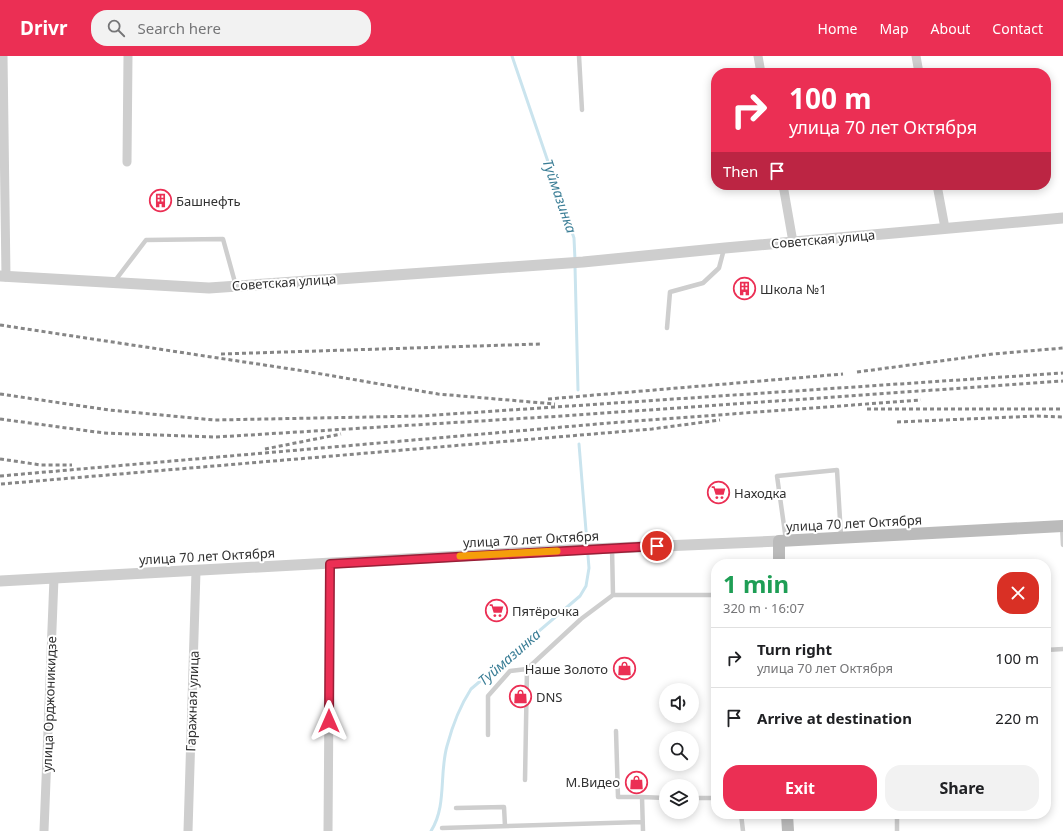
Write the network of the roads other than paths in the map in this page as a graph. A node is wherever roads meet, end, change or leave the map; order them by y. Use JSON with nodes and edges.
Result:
{"nodes":[{"id":1,"x":3,"y":56,"type":"edge"},
{"id":2,"x":128,"y":56,"type":"edge"},
{"id":3,"x":579,"y":56,"type":"edge"},
{"id":4,"x":758,"y":56,"type":"edge"},
{"id":5,"x":916,"y":56,"type":"edge"},
{"id":6,"x":760,"y":68,"type":"edge"},
{"id":7,"x":918,"y":68,"type":"edge"},
{"id":8,"x":582,"y":110,"type":"dead end"},
{"id":9,"x":127,"y":162,"type":"dead end"},
{"id":10,"x":783,"y":190,"type":"edge"},
{"id":11,"x":939,"y":190,"type":"edge"},
{"id":12,"x":1063,"y":218,"type":"edge"},
{"id":13,"x":944,"y":228,"type":"junction"},
{"id":14,"x":793,"y":242,"type":"junction"},
{"id":15,"x":725,"y":248,"type":"junction"},
{"id":16,"x":3,"y":276,"type":"edge"},
{"id":17,"x":114,"y":283,"type":"junction"},
{"id":18,"x":236,"y":286,"type":"junction"},
{"id":19,"x":667,"y":328,"type":"dead end"},
{"id":20,"x":1062,"y":526,"type":"edge"},
{"id":21,"x":841,"y":538,"type":"junction"},
{"id":22,"x":782,"y":541,"type":"junction"},
{"id":23,"x":1063,"y":545,"type":"edge"},
{"id":24,"x":612,"y":548,"type":"junction"},
{"id":25,"x":780,"y":559,"type":"edge"},
{"id":26,"x":330,"y":564,"type":"junction"},
{"id":27,"x":196,"y":571,"type":"junction"},
{"id":28,"x":54,"y":578,"type":"junction"},
{"id":29,"x":0,"y":581,"type":"edge"},
{"id":30,"x":613,"y":595,"type":"junction"},
{"id":31,"x":711,"y":595,"type":"edge"},
{"id":32,"x":1063,"y":649,"type":"edge"},
{"id":33,"x":1051,"y":650,"type":"edge"},
{"id":34,"x":527,"y":669,"type":"junction"},
{"id":35,"x":616,"y":731,"type":"dead end"},
{"id":36,"x":488,"y":735,"type":"dead end"},
{"id":37,"x":525,"y":780,"type":"dead end"},
{"id":38,"x":642,"y":797,"type":"junction"},
{"id":39,"x":659,"y":798,"type":"edge"},
{"id":40,"x":699,"y":798,"type":"edge"},
{"id":41,"x":711,"y":798,"type":"edge"},
{"id":42,"x":456,"y":808,"type":"dead end"},
{"id":43,"x":742,"y":819,"type":"edge"},
{"id":44,"x":787,"y":819,"type":"edge"},
{"id":45,"x":897,"y":819,"type":"edge"},
{"id":46,"x":642,"y":822,"type":"junction"},
{"id":47,"x":505,"y":826,"type":"junction"},
{"id":48,"x":442,"y":828,"type":"dead end"},
{"id":49,"x":44,"y":831,"type":"edge"},
{"id":50,"x":188,"y":831,"type":"edge"},
{"id":51,"x":328,"y":831,"type":"edge"},
{"id":52,"x":643,"y":831,"type":"edge"},
{"id":53,"x":743,"y":831,"type":"edge"},
{"id":54,"x":788,"y":831,"type":"edge"},
{"id":55,"x":897,"y":831,"type":"edge"}],
"edges":[{"from":1,"to":16,"type":"street"},
{"from":2,"to":9,"type":"street"},
{"from":3,"to":8,"type":"lane"},
{"from":4,"to":6,"type":"street"},
{"from":5,"to":7,"type":"street"},
{"from":10,"to":14,"type":"street"},
{"from":11,"to":13,"type":"street"},
{"from":12,"to":13,"type":"street","name":"Советская улица"},
{"from":13,"to":14,"type":"street","name":"Советская улица"},
{"from":14,"to":15,"type":"street","name":"Советская улица"},
{"from":15,"to":18,"type":"street","name":"Советская улица"},
{"from":15,"to":19,"type":"lane"},
{"from":16,"to":17,"type":"street","name":"Советская улица"},
{"from":17,"to":18,"type":"street","name":"Советская улица"},
{"from":17,"to":18,"type":"lane"},
{"from":20,"to":21,"type":"main road","name":"улица 70 лет Октября"},
{"from":20,"to":23,"type":"lane"},
{"from":21,"to":22,"type":"main road","name":"улица 70 лет Октября"},
{"from":21,"to":22,"type":"lane"},
{"from":22,"to":24,"type":"street","name":"улица 70 лет Октября"},
{"from":22,"to":25,"type":"main road"},
{"from":24,"to":26,"type":"street","name":"улица 70 лет Октября"},
{"from":24,"to":30,"type":"lane"},
{"from":26,"to":27,"type":"street","name":"улица 70 лет Октября"},
{"from":26,"to":51,"type":"street"},
{"from":27,"to":28,"type":"street","name":"улица 70 лет Октября"},
{"from":27,"to":50,"type":"street","name":"Гаражная улица"},
{"from":28,"to":29,"type":"street","name":"улица 70 лет Октября"},
{"from":28,"to":49,"type":"street","name":"улица Орджоникидзе"},
{"from":30,"to":31,"type":"lane"},
{"from":30,"to":34,"type":"lane"},
{"from":32,"to":33,"type":"lane"},
{"from":34,"to":36,"type":"lane"},
{"from":34,"to":37,"type":"lane"},
{"from":35,"to":38,"type":"lane"},
{"from":38,"to":39,"type":"lane"},
{"from":38,"to":46,"type":"lane"},
{"from":40,"to":41,"type":"lane"},
{"from":42,"to":47,"type":"lane"},
{"from":43,"to":53,"type":"lane"},
{"from":44,"to":54,"type":"main road"},
{"from":45,"to":55,"type":"lane"},
{"from":46,"to":47,"type":"lane"},
{"from":46,"to":52,"type":"lane"},
{"from":47,"to":48,"type":"lane"}]}
